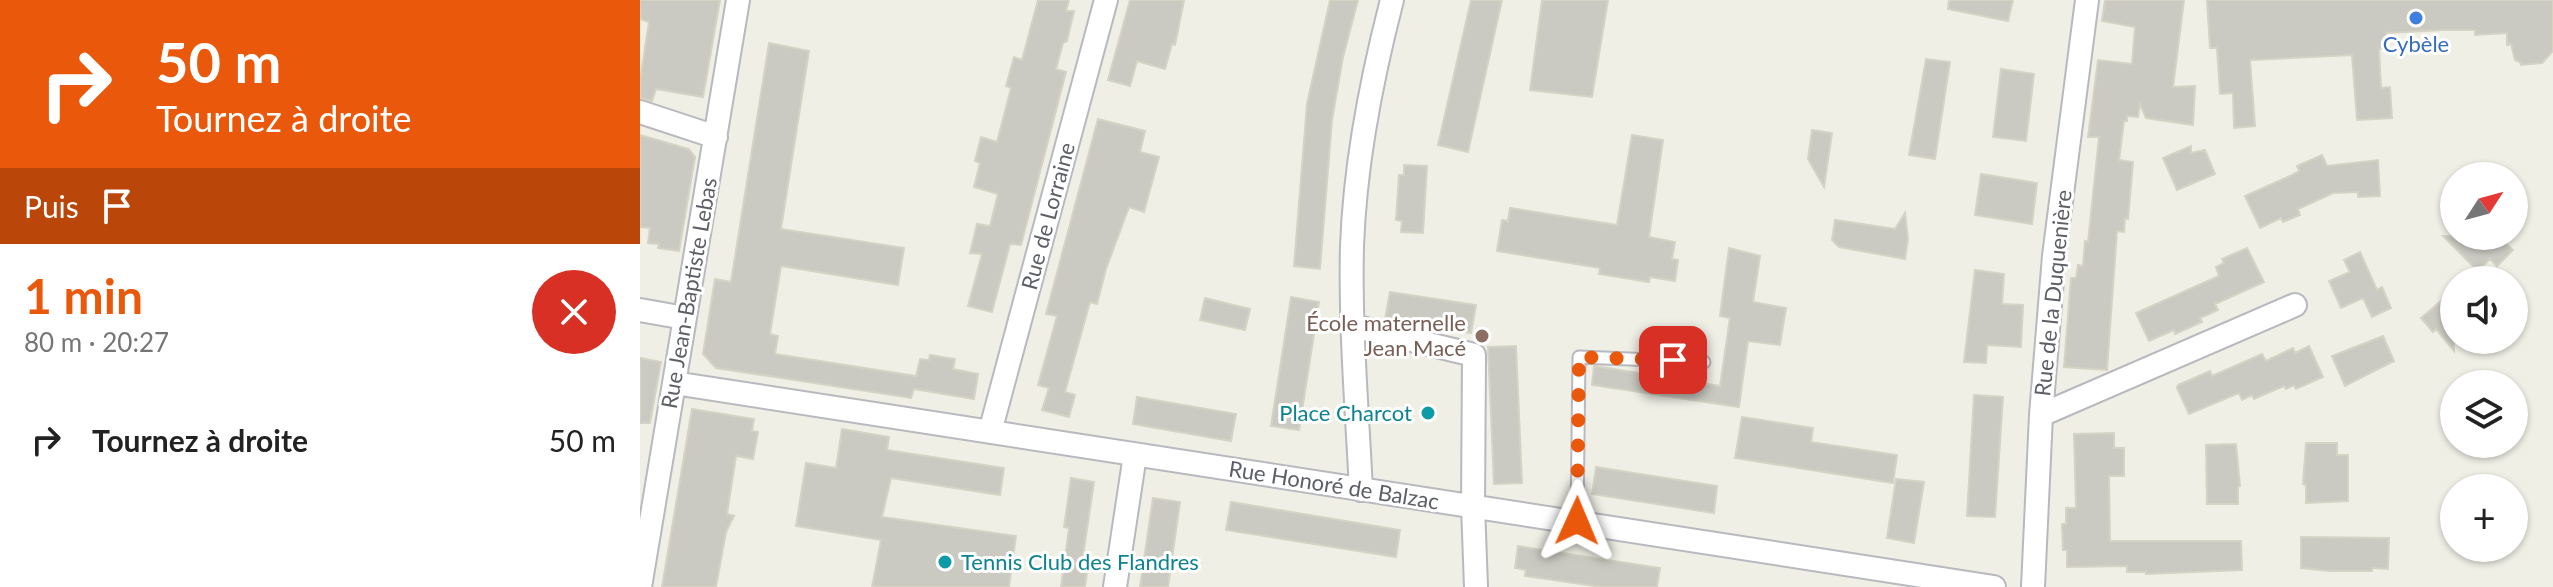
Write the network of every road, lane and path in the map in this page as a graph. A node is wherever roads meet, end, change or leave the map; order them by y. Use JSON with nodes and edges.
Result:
{"nodes":[{"id":1,"x":738,"y":0,"type":"edge"},
{"id":2,"x":1106,"y":0,"type":"edge"},
{"id":3,"x":1392,"y":0,"type":"edge"},
{"id":4,"x":2087,"y":0,"type":"edge"},
{"id":5,"x":640,"y":112,"type":"edge"},
{"id":6,"x":716,"y":137,"type":"junction"},
{"id":7,"x":2295,"y":305,"type":"dead end"},
{"id":8,"x":640,"y":310,"type":"edge"},
{"id":9,"x":685,"y":318,"type":"junction"},
{"id":10,"x":1353,"y":326,"type":"junction"},
{"id":11,"x":1704,"y":362,"type":"dead end"},
{"id":12,"x":674,"y":383,"type":"junction"},
{"id":13,"x":2041,"y":415,"type":"junction"},
{"id":14,"x":990,"y":432,"type":"junction"},
{"id":15,"x":1135,"y":455,"type":"junction"},
{"id":16,"x":1361,"y":490,"type":"junction"},
{"id":17,"x":1473,"y":506,"type":"junction"},
{"id":18,"x":1577,"y":521,"type":"junction"},
{"id":19,"x":1892,"y":580,"type":"edge"},
{"id":20,"x":640,"y":587,"type":"edge"},
{"id":21,"x":1115,"y":587,"type":"edge"},
{"id":22,"x":1476,"y":587,"type":"edge"},
{"id":23,"x":1994,"y":587,"type":"edge"},
{"id":24,"x":2033,"y":587,"type":"edge"}],
"edges":[{"from":1,"to":6,"type":"street","name":"Rue Jean-Baptiste Lebas"},
{"from":2,"to":14,"type":"street","name":"Rue de Lorraine"},
{"from":3,"to":10,"type":"street"},
{"from":4,"to":13,"type":"street","name":"Rue de la Duquenière"},
{"from":5,"to":6,"type":"street"},
{"from":6,"to":9,"type":"street","name":"Rue Jean-Baptiste Lebas"},
{"from":7,"to":13,"type":"street"},
{"from":8,"to":9,"type":"street"},
{"from":9,"to":12,"type":"street","name":"Rue Jean-Baptiste Lebas"},
{"from":10,"to":16,"type":"street"},
{"from":10,"to":17,"type":"street"},
{"from":11,"to":18,"type":"lane"},
{"from":12,"to":14,"type":"street","name":"Rue Honoré de Balzac"},
{"from":12,"to":20,"type":"street","name":"Rue Jean-Baptiste Lebas"},
{"from":13,"to":24,"type":"street","name":"Rue de la Duquenière"},
{"from":14,"to":15,"type":"street","name":"Rue Honoré de Balzac"},
{"from":15,"to":16,"type":"street","name":"Rue Honoré de Balzac"},
{"from":15,"to":21,"type":"street"},
{"from":16,"to":17,"type":"street","name":"Rue Honoré de Balzac"},
{"from":17,"to":18,"type":"street","name":"Rue Honoré de Balzac"},
{"from":17,"to":22,"type":"street"},
{"from":18,"to":19,"type":"street","name":"Rue Honoré de Balzac"},
{"from":19,"to":23,"type":"street","name":"Rue Honoré de Balzac"}]}
